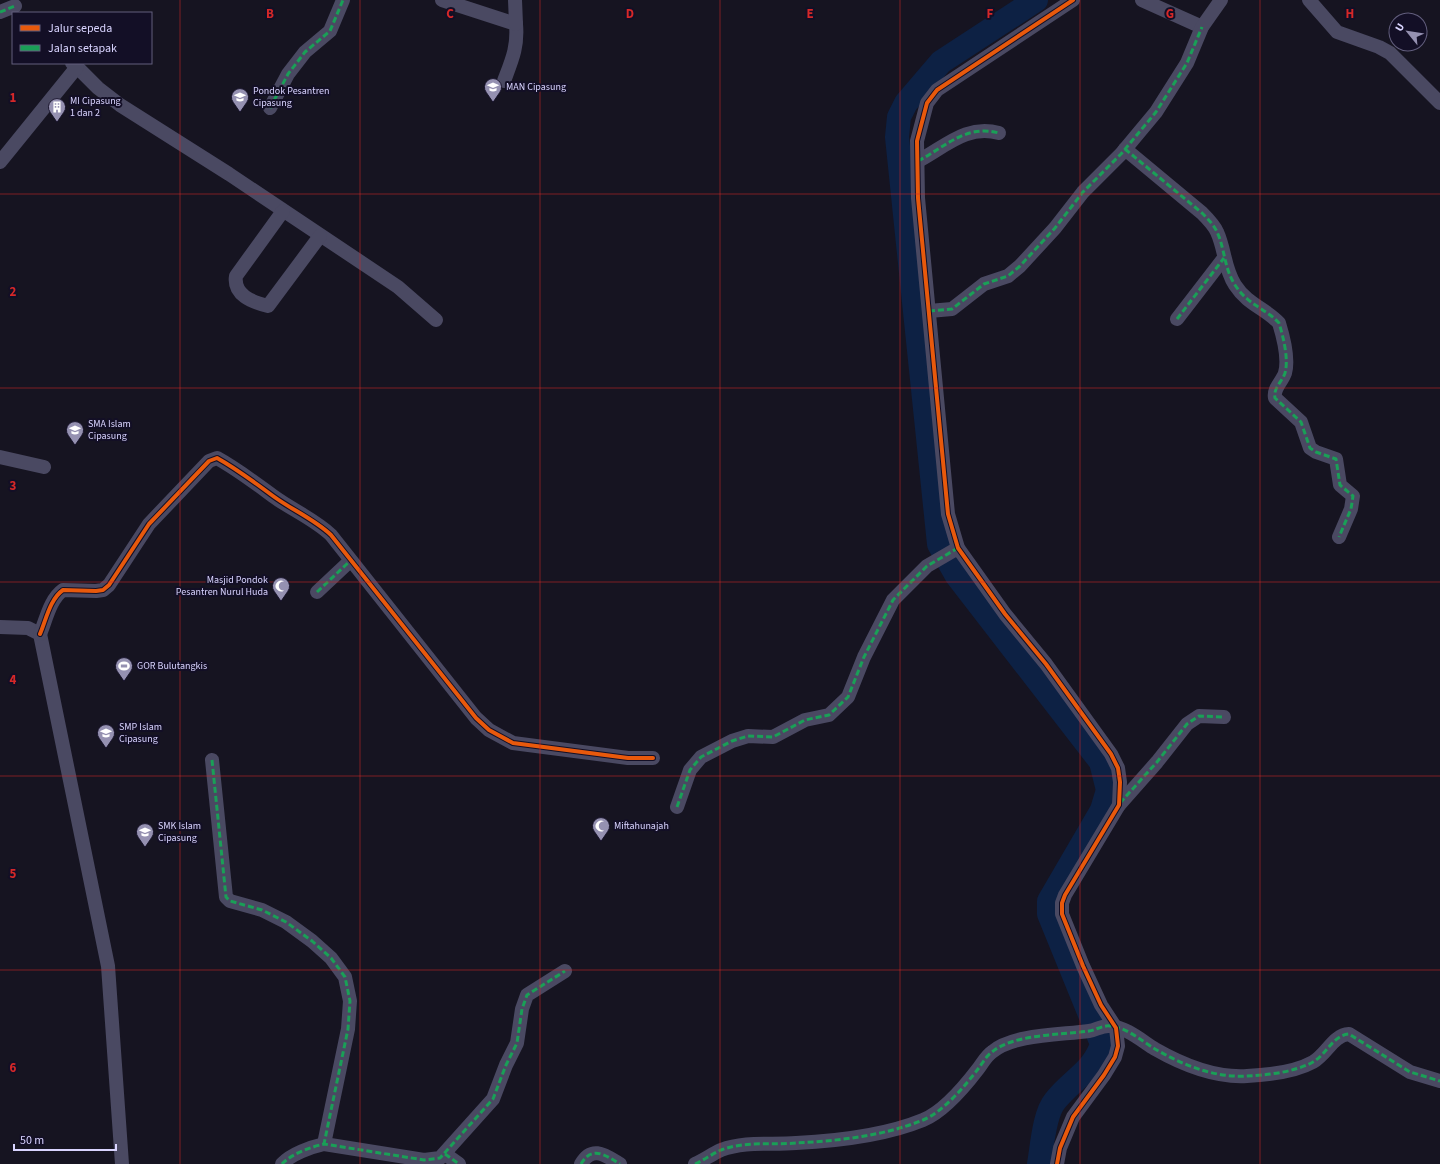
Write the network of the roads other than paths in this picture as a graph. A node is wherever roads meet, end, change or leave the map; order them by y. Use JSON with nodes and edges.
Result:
{"nodes":[{"id":1,"x":343,"y":0,"type":"edge"},
{"id":2,"x":442,"y":0,"type":"edge"},
{"id":3,"x":515,"y":0,"type":"edge"},
{"id":4,"x":1073,"y":0,"type":"edge"},
{"id":5,"x":1142,"y":0,"type":"edge"},
{"id":6,"x":1220,"y":0,"type":"edge"},
{"id":7,"x":1309,"y":0,"type":"edge"},
{"id":8,"x":17,"y":6,"type":"edge"},
{"id":9,"x":0,"y":12,"type":"edge"},
{"id":10,"x":516,"y":24,"type":"junction"},
{"id":11,"x":1202,"y":27,"type":"junction"},
{"id":12,"x":75,"y":65,"type":"edge"},
{"id":13,"x":504,"y":81,"type":"dead end"},
{"id":14,"x":1440,"y":103,"type":"edge"},
{"id":15,"x":270,"y":108,"type":"dead end"},
{"id":16,"x":999,"y":133,"type":"dead end"},
{"id":17,"x":1125,"y":149,"type":"junction"},
{"id":18,"x":918,"y":161,"type":"junction"},
{"id":19,"x":0,"y":162,"type":"edge"},
{"id":20,"x":283,"y":211,"type":"junction"},
{"id":21,"x":320,"y":236,"type":"junction"},
{"id":22,"x":1224,"y":258,"type":"junction"},
{"id":23,"x":929,"y":310,"type":"junction"},
{"id":24,"x":1177,"y":319,"type":"dead end"},
{"id":25,"x":436,"y":320,"type":"dead end"},
{"id":26,"x":0,"y":457,"type":"edge"},
{"id":27,"x":44,"y":467,"type":"dead end"},
{"id":28,"x":1339,"y":537,"type":"dead end"},
{"id":29,"x":956,"y":550,"type":"junction"},
{"id":30,"x":350,"y":561,"type":"junction"},
{"id":31,"x":317,"y":592,"type":"dead end"},
{"id":32,"x":0,"y":627,"type":"edge"},
{"id":33,"x":34,"y":631,"type":"junction"},
{"id":34,"x":1224,"y":717,"type":"dead end"},
{"id":35,"x":652,"y":758,"type":"dead end"},
{"id":36,"x":212,"y":760,"type":"dead end"},
{"id":37,"x":1118,"y":805,"type":"junction"},
{"id":38,"x":677,"y":807,"type":"dead end"},
{"id":39,"x":565,"y":971,"type":"dead end"},
{"id":40,"x":1111,"y":1027,"type":"junction"},
{"id":41,"x":1440,"y":1082,"type":"edge"},
{"id":42,"x":324,"y":1144,"type":"junction"},
{"id":43,"x":445,"y":1154,"type":"junction"},
{"id":44,"x":122,"y":1164,"type":"edge"},
{"id":45,"x":282,"y":1164,"type":"edge"},
{"id":46,"x":459,"y":1164,"type":"edge"},
{"id":47,"x":581,"y":1164,"type":"edge"},
{"id":48,"x":620,"y":1164,"type":"edge"},
{"id":49,"x":695,"y":1164,"type":"edge"},
{"id":50,"x":1057,"y":1164,"type":"edge"}],
"edges":[{"from":1,"to":15,"type":"street"},
{"from":2,"to":10,"type":"street"},
{"from":3,"to":10,"type":"street"},
{"from":4,"to":18,"type":"street"},
{"from":5,"to":11,"type":"street"},
{"from":6,"to":11,"type":"street"},
{"from":7,"to":14,"type":"street"},
{"from":8,"to":9,"type":"street"},
{"from":10,"to":13,"type":"street"},
{"from":11,"to":17,"type":"street"},
{"from":12,"to":19,"type":"street"},
{"from":12,"to":20,"type":"street"},
{"from":16,"to":18,"type":"street"},
{"from":17,"to":22,"type":"street"},
{"from":17,"to":23,"type":"street"},
{"from":18,"to":23,"type":"street"},
{"from":20,"to":21,"type":"street"},
{"from":20,"to":21,"type":"street"},
{"from":21,"to":25,"type":"street"},
{"from":22,"to":24,"type":"street"},
{"from":22,"to":28,"type":"street"},
{"from":23,"to":29,"type":"street"},
{"from":26,"to":27,"type":"street"},
{"from":29,"to":37,"type":"street"},
{"from":29,"to":38,"type":"street"},
{"from":30,"to":31,"type":"street"},
{"from":30,"to":33,"type":"street"},
{"from":30,"to":35,"type":"street"},
{"from":32,"to":33,"type":"street"},
{"from":33,"to":44,"type":"street"},
{"from":34,"to":37,"type":"street"},
{"from":36,"to":42,"type":"street"},
{"from":37,"to":40,"type":"street"},
{"from":39,"to":43,"type":"street"},
{"from":40,"to":41,"type":"street"},
{"from":40,"to":49,"type":"street"},
{"from":40,"to":50,"type":"street"},
{"from":42,"to":43,"type":"street"},
{"from":42,"to":45,"type":"street"},
{"from":43,"to":46,"type":"street"},
{"from":47,"to":48,"type":"street"}]}
